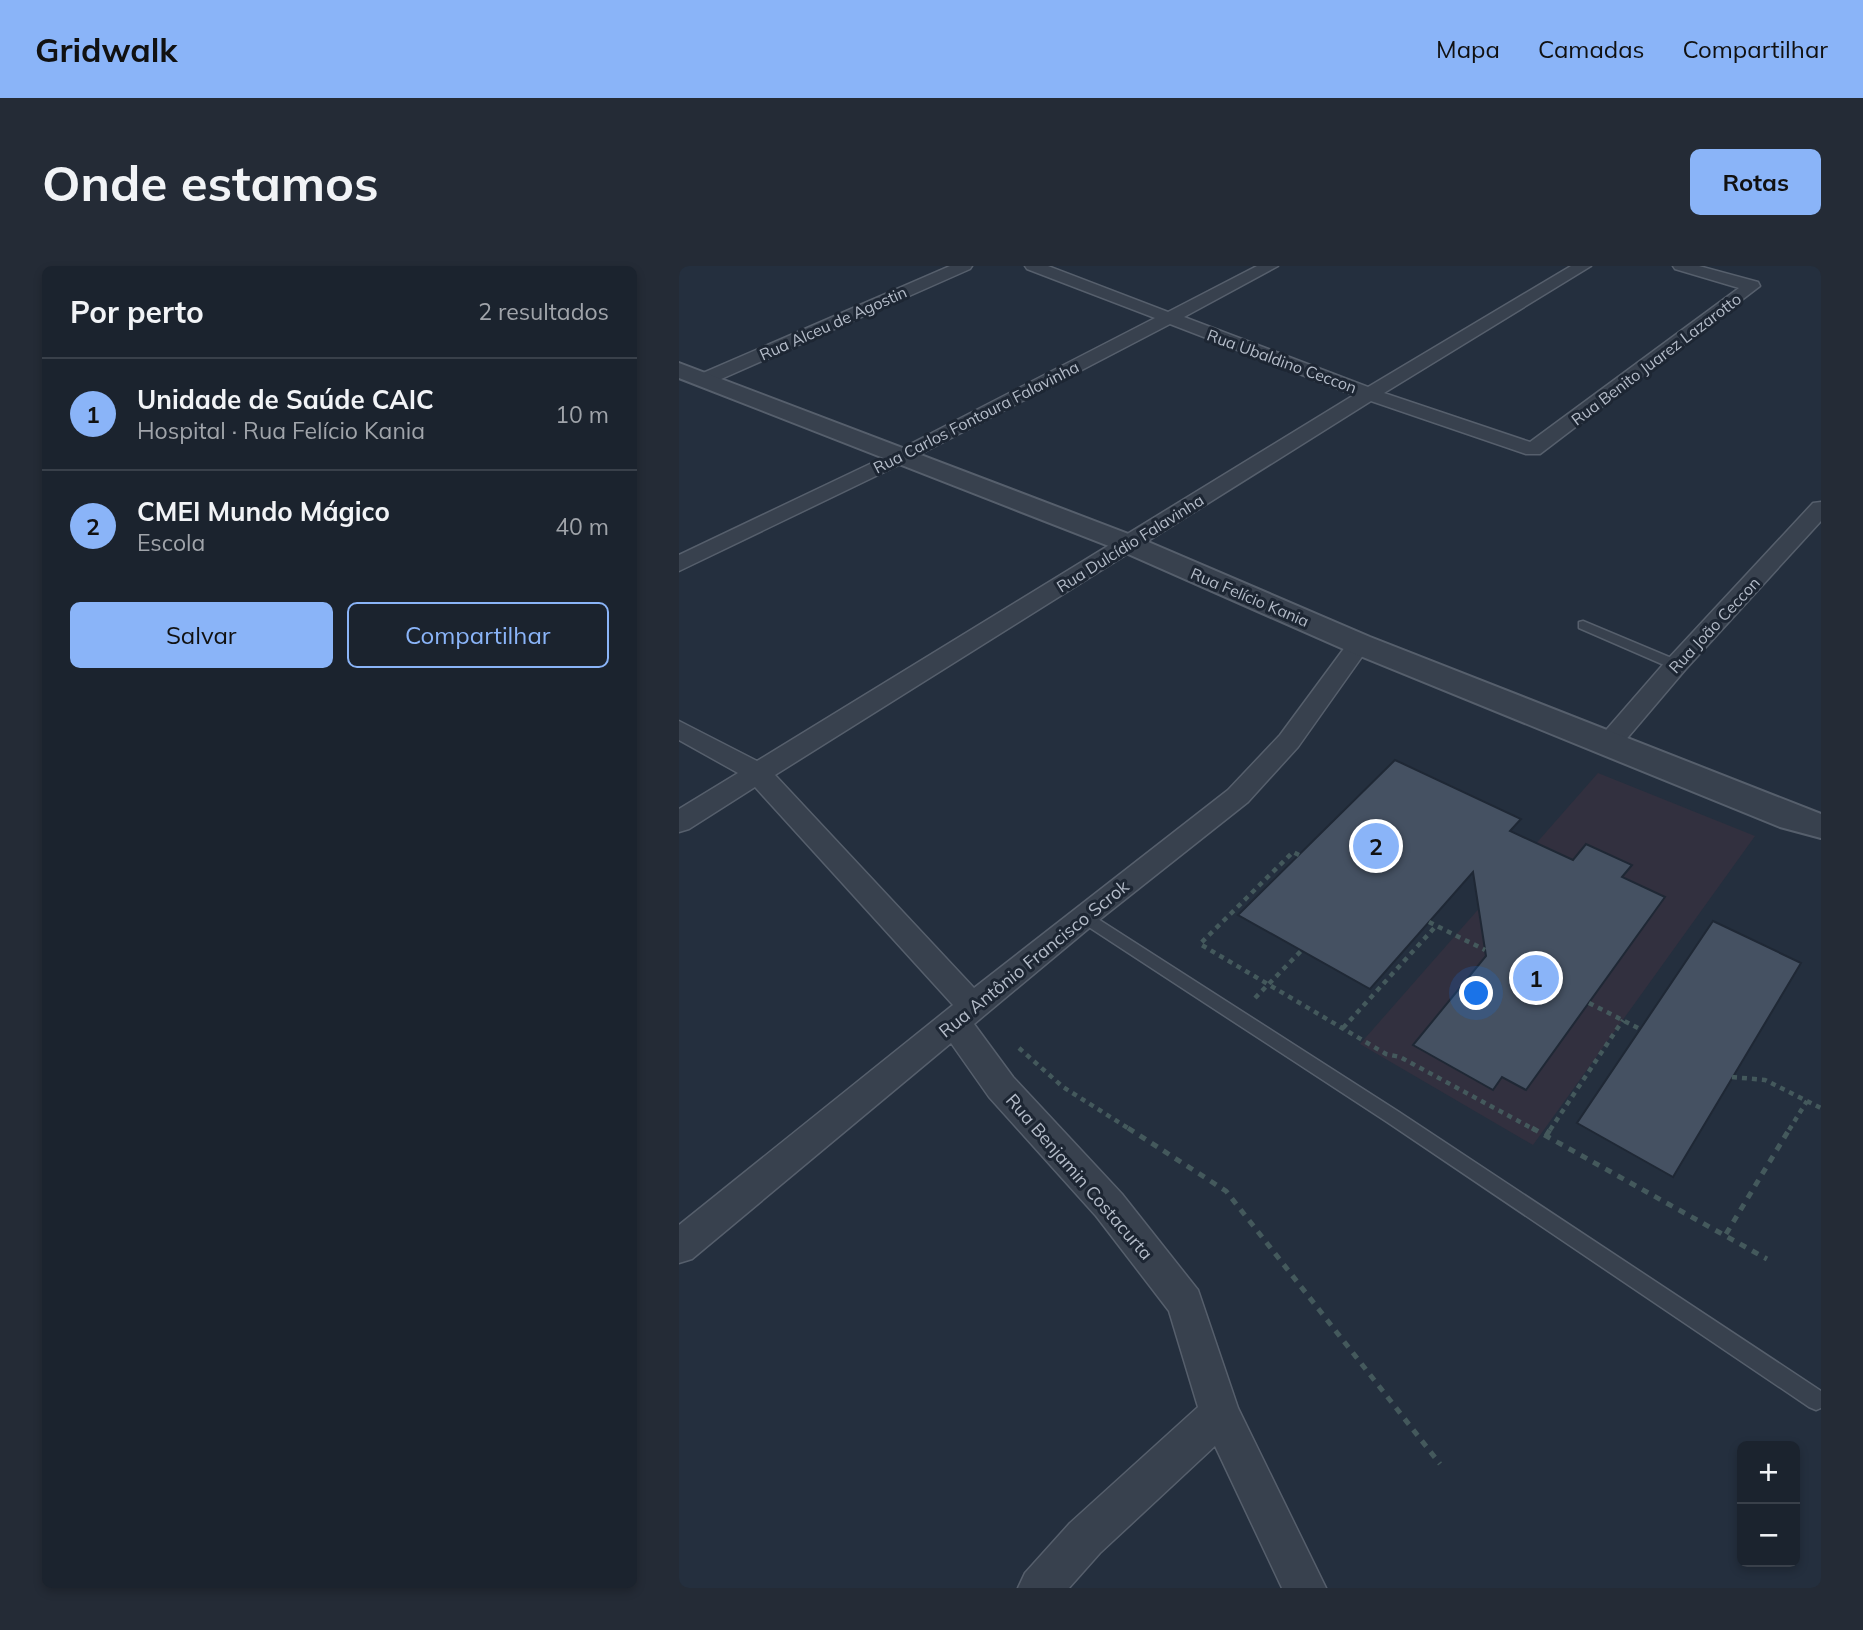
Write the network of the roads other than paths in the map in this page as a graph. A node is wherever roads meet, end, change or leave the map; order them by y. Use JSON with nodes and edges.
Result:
{"nodes":[{"id":1,"x":964,"y":266,"type":"edge"},
{"id":2,"x":1033,"y":266,"type":"edge"},
{"id":3,"x":1270,"y":266,"type":"edge"},
{"id":4,"x":1583,"y":266,"type":"edge"},
{"id":5,"x":1681,"y":266,"type":"edge"},
{"id":6,"x":1168,"y":318,"type":"junction"},
{"id":7,"x":679,"y":370,"type":"edge"},
{"id":8,"x":703,"y":380,"type":"junction"},
{"id":9,"x":1369,"y":394,"type":"junction"},
{"id":10,"x":1533,"y":450,"type":"joint"},
{"id":11,"x":900,"y":457,"type":"junction"},
{"id":12,"x":1821,"y":508,"type":"edge"},
{"id":13,"x":1129,"y":544,"type":"junction"},
{"id":14,"x":679,"y":564,"type":"edge"},
{"id":15,"x":1583,"y":625,"type":"dead end"},
{"id":16,"x":1359,"y":644,"type":"junction"},
{"id":17,"x":1676,"y":665,"type":"junction"},
{"id":18,"x":679,"y":729,"type":"edge"},
{"id":19,"x":1609,"y":743,"type":"junction"},
{"id":20,"x":758,"y":773,"type":"junction"},
{"id":21,"x":679,"y":822,"type":"edge"},
{"id":22,"x":1821,"y":826,"type":"edge"},
{"id":23,"x":1084,"y":916,"type":"junction"},
{"id":24,"x":964,"y":1016,"type":"junction"},
{"id":25,"x":679,"y":1247,"type":"edge"},
{"id":26,"x":1816,"y":1400,"type":"dead end"},
{"id":27,"x":1220,"y":1414,"type":"junction"},
{"id":28,"x":1040,"y":1588,"type":"edge"},
{"id":29,"x":1304,"y":1588,"type":"edge"}],
"edges":[{"from":1,"to":8,"type":"street","name":"Rua Alceu de Agostin"},
{"from":2,"to":6,"type":"street","name":"Rua Ubaldino Ceccon"},
{"from":3,"to":6,"type":"street","name":"Rua Carlos Fontoura Falavinha"},
{"from":4,"to":9,"type":"street","name":"Rua Dulcídio Falavinha"},
{"from":5,"to":10,"type":"street","name":"Rua Benito Juarez Lazarotto"},
{"from":6,"to":9,"type":"street","name":"Rua Ubaldino Ceccon"},
{"from":6,"to":11,"type":"street","name":"Rua Carlos Fontoura Falavinha"},
{"from":7,"to":8,"type":"street","name":"Rua Felício Kania"},
{"from":8,"to":11,"type":"street","name":"Rua Felício Kania"},
{"from":9,"to":10,"type":"street","name":"Rua Ubaldino Ceccon"},
{"from":9,"to":13,"type":"street","name":"Rua Dulcídio Falavinha"},
{"from":11,"to":13,"type":"street","name":"Rua Felício Kania"},
{"from":11,"to":14,"type":"street","name":"Rua Carlos Fontoura Falavinha"},
{"from":12,"to":17,"type":"street","name":"Rua João Ceccon"},
{"from":13,"to":16,"type":"street","name":"Rua Felício Kania"},
{"from":13,"to":20,"type":"street","name":"Rua Dulcídio Falavinha"},
{"from":15,"to":17,"type":"lane"},
{"from":16,"to":19,"type":"street","name":"Rua Felício Kania"},
{"from":16,"to":23,"type":"street","name":"Rua Antônio Francisco Scrok"},
{"from":17,"to":19,"type":"street","name":"Rua João Ceccon"},
{"from":18,"to":20,"type":"street","name":"Rua Benjamin Costacurta"},
{"from":19,"to":22,"type":"street","name":"Rua Felício Kania"},
{"from":20,"to":21,"type":"street","name":"Rua Dulcídio Falavinha"},
{"from":20,"to":24,"type":"street","name":"Rua Benjamin Costacurta"},
{"from":23,"to":24,"type":"street","name":"Rua Antônio Francisco Scrok"},
{"from":23,"to":26,"type":"lane"},
{"from":24,"to":25,"type":"street","name":"Rua Antônio Francisco Scrok"},
{"from":24,"to":27,"type":"street","name":"Rua Benjamin Costacurta"},
{"from":27,"to":28,"type":"street"},
{"from":27,"to":29,"type":"street","name":"Rua Benjamin Costacurta"}]}
